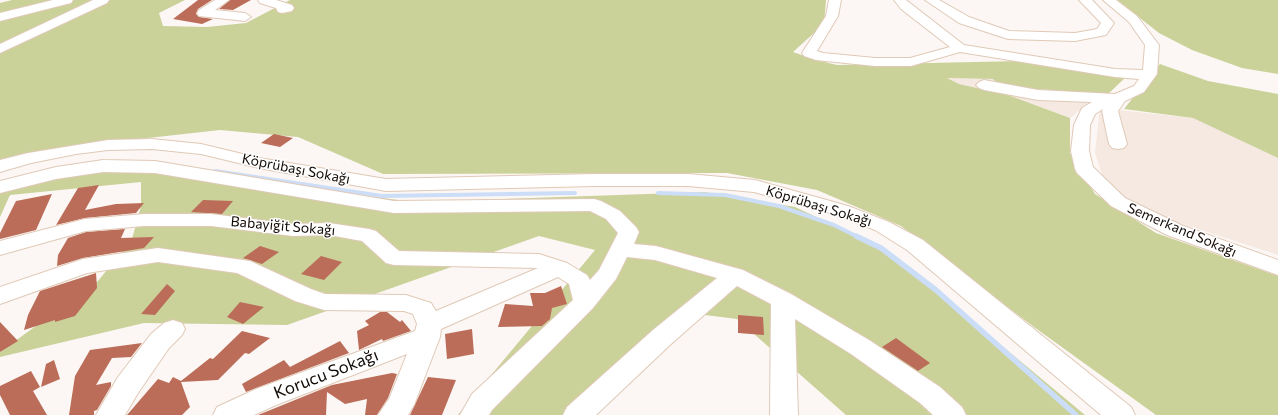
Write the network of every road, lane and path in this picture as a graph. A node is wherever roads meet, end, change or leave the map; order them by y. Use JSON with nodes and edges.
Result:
{"nodes":[{"id":1,"x":19,"y":0,"type":"edge"},
{"id":2,"x":67,"y":0,"type":"edge"},
{"id":3,"x":103,"y":0,"type":"edge"},
{"id":4,"x":222,"y":0,"type":"edge"},
{"id":5,"x":264,"y":0,"type":"edge"},
{"id":6,"x":835,"y":0,"type":"edge"},
{"id":7,"x":900,"y":0,"type":"edge"},
{"id":8,"x":931,"y":0,"type":"edge"},
{"id":9,"x":1085,"y":0,"type":"edge"},
{"id":10,"x":1109,"y":0,"type":"edge"},
{"id":11,"x":0,"y":6,"type":"edge"},
{"id":12,"x":282,"y":9,"type":"dead end"},
{"id":13,"x":0,"y":17,"type":"edge"},
{"id":14,"x":245,"y":17,"type":"dead end"},
{"id":15,"x":960,"y":48,"type":"junction"},
{"id":16,"x":0,"y":49,"type":"edge"},
{"id":17,"x":1149,"y":75,"type":"junction"},
{"id":18,"x":984,"y":85,"type":"dead end"},
{"id":19,"x":1120,"y":98,"type":"junction"},
{"id":20,"x":1118,"y":144,"type":"dead end"},
{"id":21,"x":0,"y":166,"type":"edge"},
{"id":22,"x":594,"y":180,"type":"junction"},
{"id":23,"x":0,"y":187,"type":"edge"},
{"id":24,"x":594,"y":205,"type":"junction"},
{"id":25,"x":0,"y":248,"type":"edge"},
{"id":26,"x":621,"y":250,"type":"junction"},
{"id":27,"x":559,"y":268,"type":"junction"},
{"id":28,"x":1278,"y":268,"type":"edge"},
{"id":29,"x":735,"y":275,"type":"junction"},
{"id":30,"x":0,"y":296,"type":"edge"},
{"id":31,"x":783,"y":300,"type":"junction"},
{"id":32,"x":585,"y":302,"type":"junction"},
{"id":33,"x":173,"y":329,"type":"dead end"},
{"id":34,"x":428,"y":331,"type":"junction"},
{"id":35,"x":110,"y":415,"type":"edge"},
{"id":36,"x":227,"y":415,"type":"edge"},
{"id":37,"x":392,"y":415,"type":"edge"},
{"id":38,"x":474,"y":415,"type":"edge"},
{"id":39,"x":577,"y":415,"type":"edge"},
{"id":40,"x":784,"y":415,"type":"edge"},
{"id":41,"x":952,"y":415,"type":"edge"},
{"id":42,"x":1121,"y":415,"type":"edge"}],
"edges":[{"from":1,"to":11,"type":"street"},
{"from":2,"to":13,"type":"street"},
{"from":3,"to":16,"type":"street"},
{"from":4,"to":14,"type":"street"},
{"from":5,"to":12,"type":"street"},
{"from":6,"to":15,"type":"street"},
{"from":7,"to":15,"type":"street"},
{"from":8,"to":9,"type":"street"},
{"from":10,"to":17,"type":"street"},
{"from":15,"to":17,"type":"street"},
{"from":17,"to":19,"type":"street","name":"Semerkand Sokağı"},
{"from":18,"to":19,"type":"street"},
{"from":19,"to":20,"type":"street"},
{"from":19,"to":28,"type":"street","name":"Semerkand Sokağı"},
{"from":21,"to":22,"type":"street","name":"Köprübaşı Sokağı"},
{"from":22,"to":24,"type":"street"},
{"from":22,"to":42,"type":"street","name":"Köprübaşı Sokağı"},
{"from":23,"to":24,"type":"street","name":"Köprübaşı Sokağı"},
{"from":24,"to":26,"type":"street","name":"Köprübaşı Sokağı"},
{"from":25,"to":27,"type":"street","name":"Babayiğit Sokağı"},
{"from":26,"to":29,"type":"street"},
{"from":26,"to":32,"type":"street","name":"Köprübaşı Sokağı"},
{"from":27,"to":32,"type":"street"},
{"from":27,"to":34,"type":"street","name":"Korucu Sokağı"},
{"from":29,"to":31,"type":"street"},
{"from":29,"to":39,"type":"street"},
{"from":30,"to":34,"type":"street"},
{"from":31,"to":40,"type":"street"},
{"from":31,"to":41,"type":"street"},
{"from":32,"to":38,"type":"street","name":"Köprübaşı Sokağı"},
{"from":33,"to":35,"type":"street"},
{"from":34,"to":36,"type":"street","name":"Korucu Sokağı"},
{"from":34,"to":37,"type":"street"}]}
